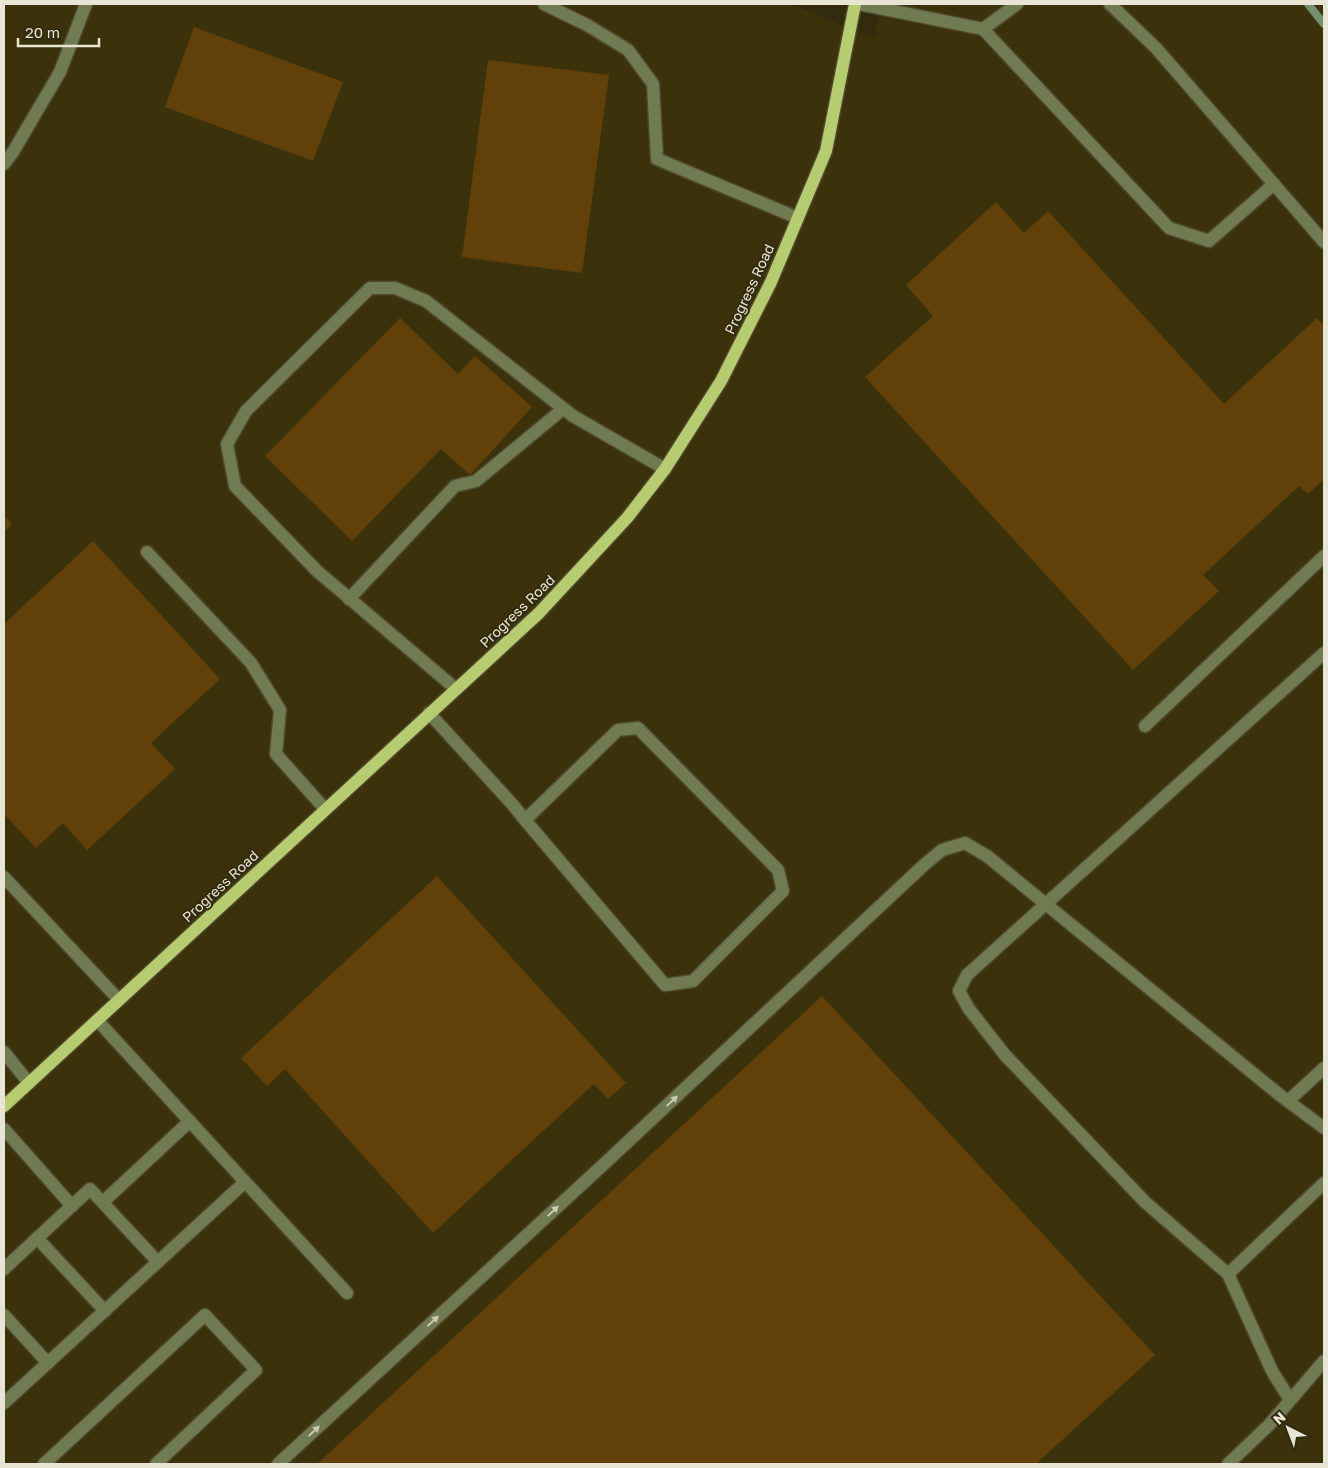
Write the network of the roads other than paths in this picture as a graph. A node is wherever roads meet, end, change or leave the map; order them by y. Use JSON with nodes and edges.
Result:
{"nodes":[{"id":1,"x":86,"y":4,"type":"edge"},
{"id":2,"x":544,"y":4,"type":"edge"},
{"id":3,"x":855,"y":4,"type":"edge"},
{"id":4,"x":859,"y":4,"type":"edge"},
{"id":5,"x":1017,"y":4,"type":"edge"},
{"id":6,"x":1110,"y":4,"type":"edge"},
{"id":7,"x":983,"y":29,"type":"junction"},
{"id":8,"x":4,"y":164,"type":"edge"},
{"id":9,"x":1274,"y":184,"type":"junction"},
{"id":10,"x":798,"y":218,"type":"junction"},
{"id":11,"x":1324,"y":242,"type":"edge"},
{"id":12,"x":562,"y":409,"type":"junction"},
{"id":13,"x":665,"y":469,"type":"junction"},
{"id":14,"x":147,"y":552,"type":"dead end"},
{"id":15,"x":1324,"y":556,"type":"edge"},
{"id":16,"x":349,"y":599,"type":"junction"},
{"id":17,"x":1324,"y":653,"type":"edge"},
{"id":18,"x":456,"y":689,"type":"junction"},
{"id":19,"x":429,"y":713,"type":"junction"},
{"id":20,"x":1145,"y":726,"type":"dead end"},
{"id":21,"x":325,"y":809,"type":"junction"},
{"id":22,"x":525,"y":820,"type":"junction"},
{"id":23,"x":4,"y":877,"type":"edge"},
{"id":24,"x":1046,"y":903,"type":"junction"},
{"id":25,"x":119,"y":1000,"type":"junction"},
{"id":26,"x":97,"y":1020,"type":"junction"},
{"id":27,"x":4,"y":1052,"type":"edge"},
{"id":28,"x":1324,"y":1068,"type":"edge"},
{"id":29,"x":29,"y":1083,"type":"junction"},
{"id":30,"x":1288,"y":1101,"type":"junction"},
{"id":31,"x":4,"y":1106,"type":"edge"},
{"id":32,"x":190,"y":1121,"type":"junction"},
{"id":33,"x":1324,"y":1128,"type":"edge"},
{"id":34,"x":4,"y":1129,"type":"edge"},
{"id":35,"x":245,"y":1182,"type":"junction"},
{"id":36,"x":1324,"y":1183,"type":"edge"},
{"id":37,"x":103,"y":1202,"type":"junction"},
{"id":38,"x":72,"y":1206,"type":"junction"},
{"id":39,"x":37,"y":1238,"type":"junction"},
{"id":40,"x":158,"y":1262,"type":"junction"},
{"id":41,"x":4,"y":1269,"type":"edge"},
{"id":42,"x":1228,"y":1274,"type":"junction"},
{"id":43,"x":347,"y":1292,"type":"dead end"},
{"id":44,"x":105,"y":1311,"type":"junction"},
{"id":45,"x":4,"y":1315,"type":"edge"},
{"id":46,"x":1324,"y":1361,"type":"edge"},
{"id":47,"x":48,"y":1363,"type":"junction"},
{"id":48,"x":1290,"y":1400,"type":"junction"},
{"id":49,"x":4,"y":1403,"type":"edge"},
{"id":50,"x":1233,"y":1463,"type":"edge"},
{"id":51,"x":44,"y":1464,"type":"edge"},
{"id":52,"x":156,"y":1464,"type":"edge"},
{"id":53,"x":278,"y":1464,"type":"edge"}],
"edges":[{"from":1,"to":8,"type":"street"},
{"from":2,"to":10,"type":"street"},
{"from":3,"to":10,"type":"main road","name":"Progress Road"},
{"from":4,"to":7,"type":"street"},
{"from":5,"to":7,"type":"street"},
{"from":6,"to":9,"type":"street"},
{"from":7,"to":9,"type":"street"},
{"from":9,"to":11,"type":"street"},
{"from":10,"to":13,"type":"main road","name":"Progress Road"},
{"from":12,"to":13,"type":"street"},
{"from":12,"to":16,"type":"street"},
{"from":12,"to":16,"type":"street"},
{"from":13,"to":18,"type":"main road","name":"Progress Road"},
{"from":14,"to":21,"type":"street"},
{"from":15,"to":20,"type":"street"},
{"from":16,"to":18,"type":"street"},
{"from":17,"to":24,"type":"street"},
{"from":18,"to":19,"type":"main road","name":"Progress Road"},
{"from":19,"to":21,"type":"main road","name":"Progress Road"},
{"from":19,"to":22,"type":"street"},
{"from":21,"to":25,"type":"main road","name":"Progress Road"},
{"from":22,"to":22,"type":"street"},
{"from":23,"to":25,"type":"street"},
{"from":24,"to":30,"type":"street"},
{"from":24,"to":42,"type":"street"},
{"from":53,"to":24,"type":"street","one_way":true},
{"from":25,"to":26,"type":"main road","name":"Progress Road"},
{"from":26,"to":29,"type":"main road","name":"Progress Road"},
{"from":26,"to":32,"type":"street"},
{"from":27,"to":29,"type":"street"},
{"from":28,"to":30,"type":"street"},
{"from":29,"to":31,"type":"main road","name":"Progress Road"},
{"from":30,"to":33,"type":"street"},
{"from":32,"to":35,"type":"street"},
{"from":32,"to":37,"type":"street"},
{"from":34,"to":38,"type":"street"},
{"from":35,"to":40,"type":"street"},
{"from":35,"to":43,"type":"street"},
{"from":36,"to":42,"type":"street"},
{"from":37,"to":38,"type":"street"},
{"from":37,"to":40,"type":"street"},
{"from":38,"to":39,"type":"street"},
{"from":39,"to":41,"type":"street"},
{"from":39,"to":44,"type":"street"},
{"from":40,"to":44,"type":"street"},
{"from":42,"to":48,"type":"street"},
{"from":44,"to":47,"type":"street"},
{"from":45,"to":47,"type":"street"},
{"from":46,"to":48,"type":"street"},
{"from":47,"to":49,"type":"street"},
{"from":48,"to":50,"type":"street"},
{"from":51,"to":52,"type":"street"}]}
